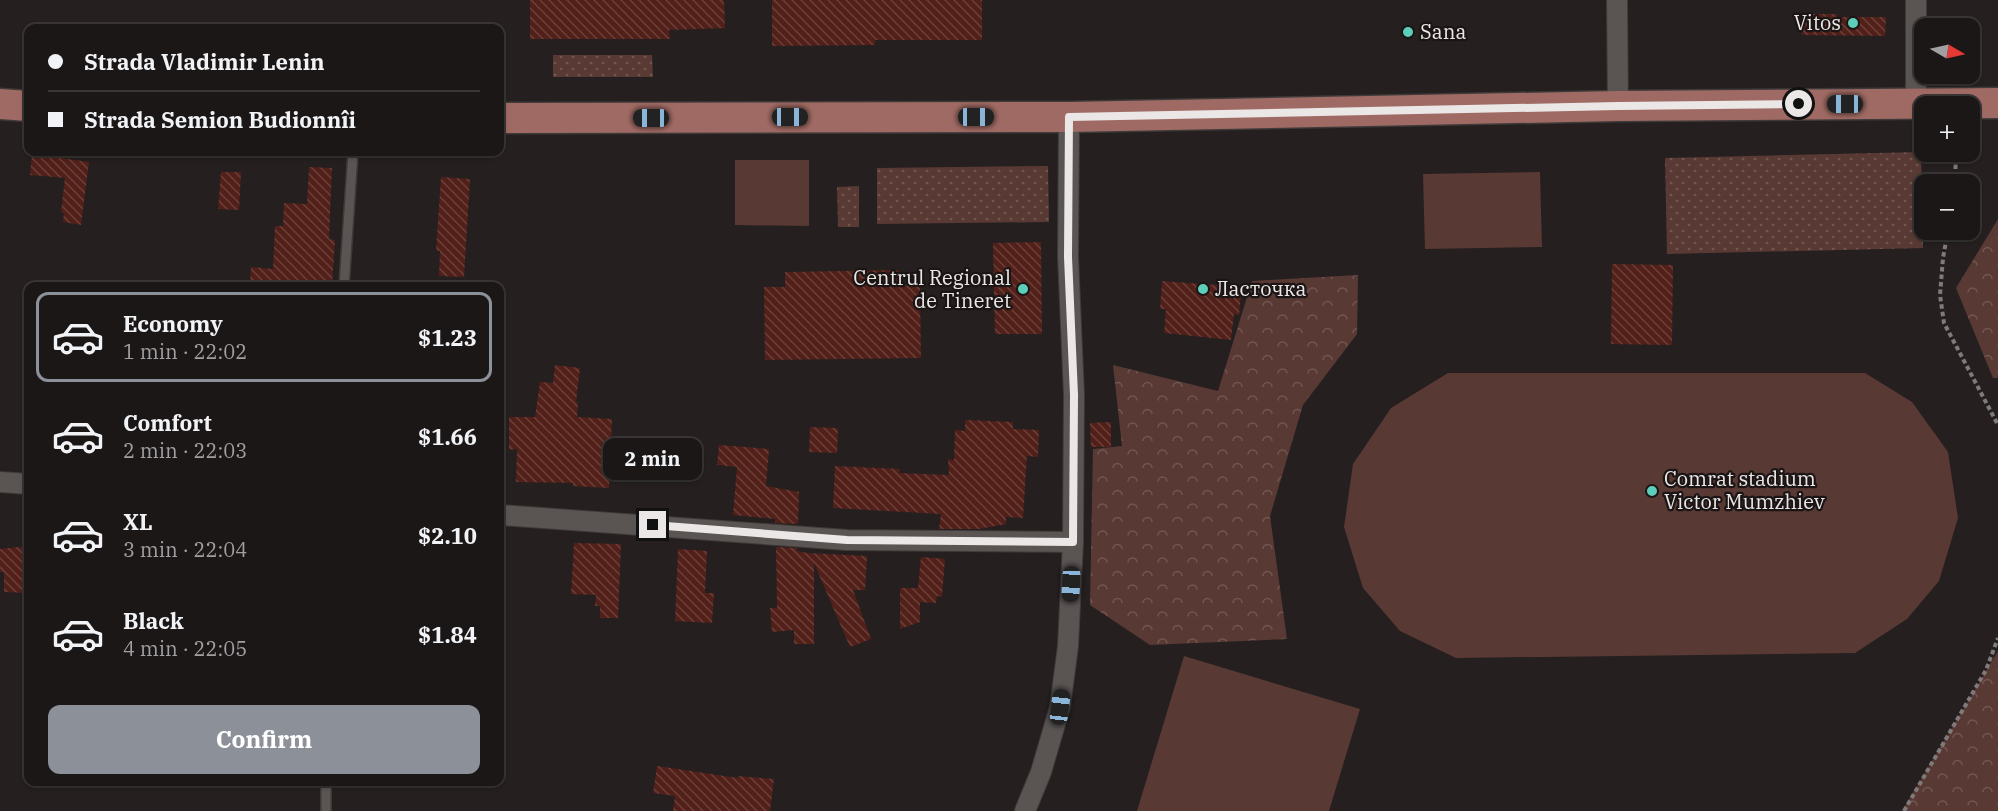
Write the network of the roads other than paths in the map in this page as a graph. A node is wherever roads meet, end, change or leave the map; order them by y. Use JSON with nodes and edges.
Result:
{"nodes":[{"id":1,"x":1617,"y":0,"type":"edge"},
{"id":2,"x":1916,"y":0,"type":"edge"},
{"id":3,"x":1916,"y":96,"type":"edge"},
{"id":4,"x":1980,"y":103,"type":"edge"},
{"id":5,"x":1998,"y":103,"type":"edge"},
{"id":6,"x":0,"y":104,"type":"edge"},
{"id":7,"x":1914,"y":104,"type":"edge"},
{"id":8,"x":24,"y":106,"type":"edge"},
{"id":9,"x":1618,"y":106,"type":"junction"},
{"id":10,"x":1069,"y":117,"type":"junction"},
{"id":11,"x":504,"y":118,"type":"edge"},
{"id":12,"x":353,"y":156,"type":"edge"},
{"id":13,"x":344,"y":282,"type":"edge"},
{"id":14,"x":0,"y":482,"type":"edge"},
{"id":15,"x":24,"y":484,"type":"edge"},
{"id":16,"x":504,"y":515,"type":"edge"},
{"id":17,"x":1073,"y":542,"type":"junction"},
{"id":18,"x":326,"y":786,"type":"edge"},
{"id":19,"x":326,"y":811,"type":"edge"},
{"id":20,"x":1025,"y":811,"type":"edge"}],
"edges":[{"from":1,"to":9,"type":"street"},
{"from":2,"to":3,"type":"street"},
{"from":4,"to":5,"type":"main road"},
{"from":6,"to":8,"type":"main road"},
{"from":7,"to":9,"type":"main road"},
{"from":9,"to":10,"type":"main road"},
{"from":10,"to":11,"type":"main road"},
{"from":10,"to":17,"type":"street"},
{"from":12,"to":13,"type":"lane"},
{"from":14,"to":15,"type":"street"},
{"from":16,"to":17,"type":"street"},
{"from":17,"to":20,"type":"street"},
{"from":18,"to":19,"type":"lane"}]}
